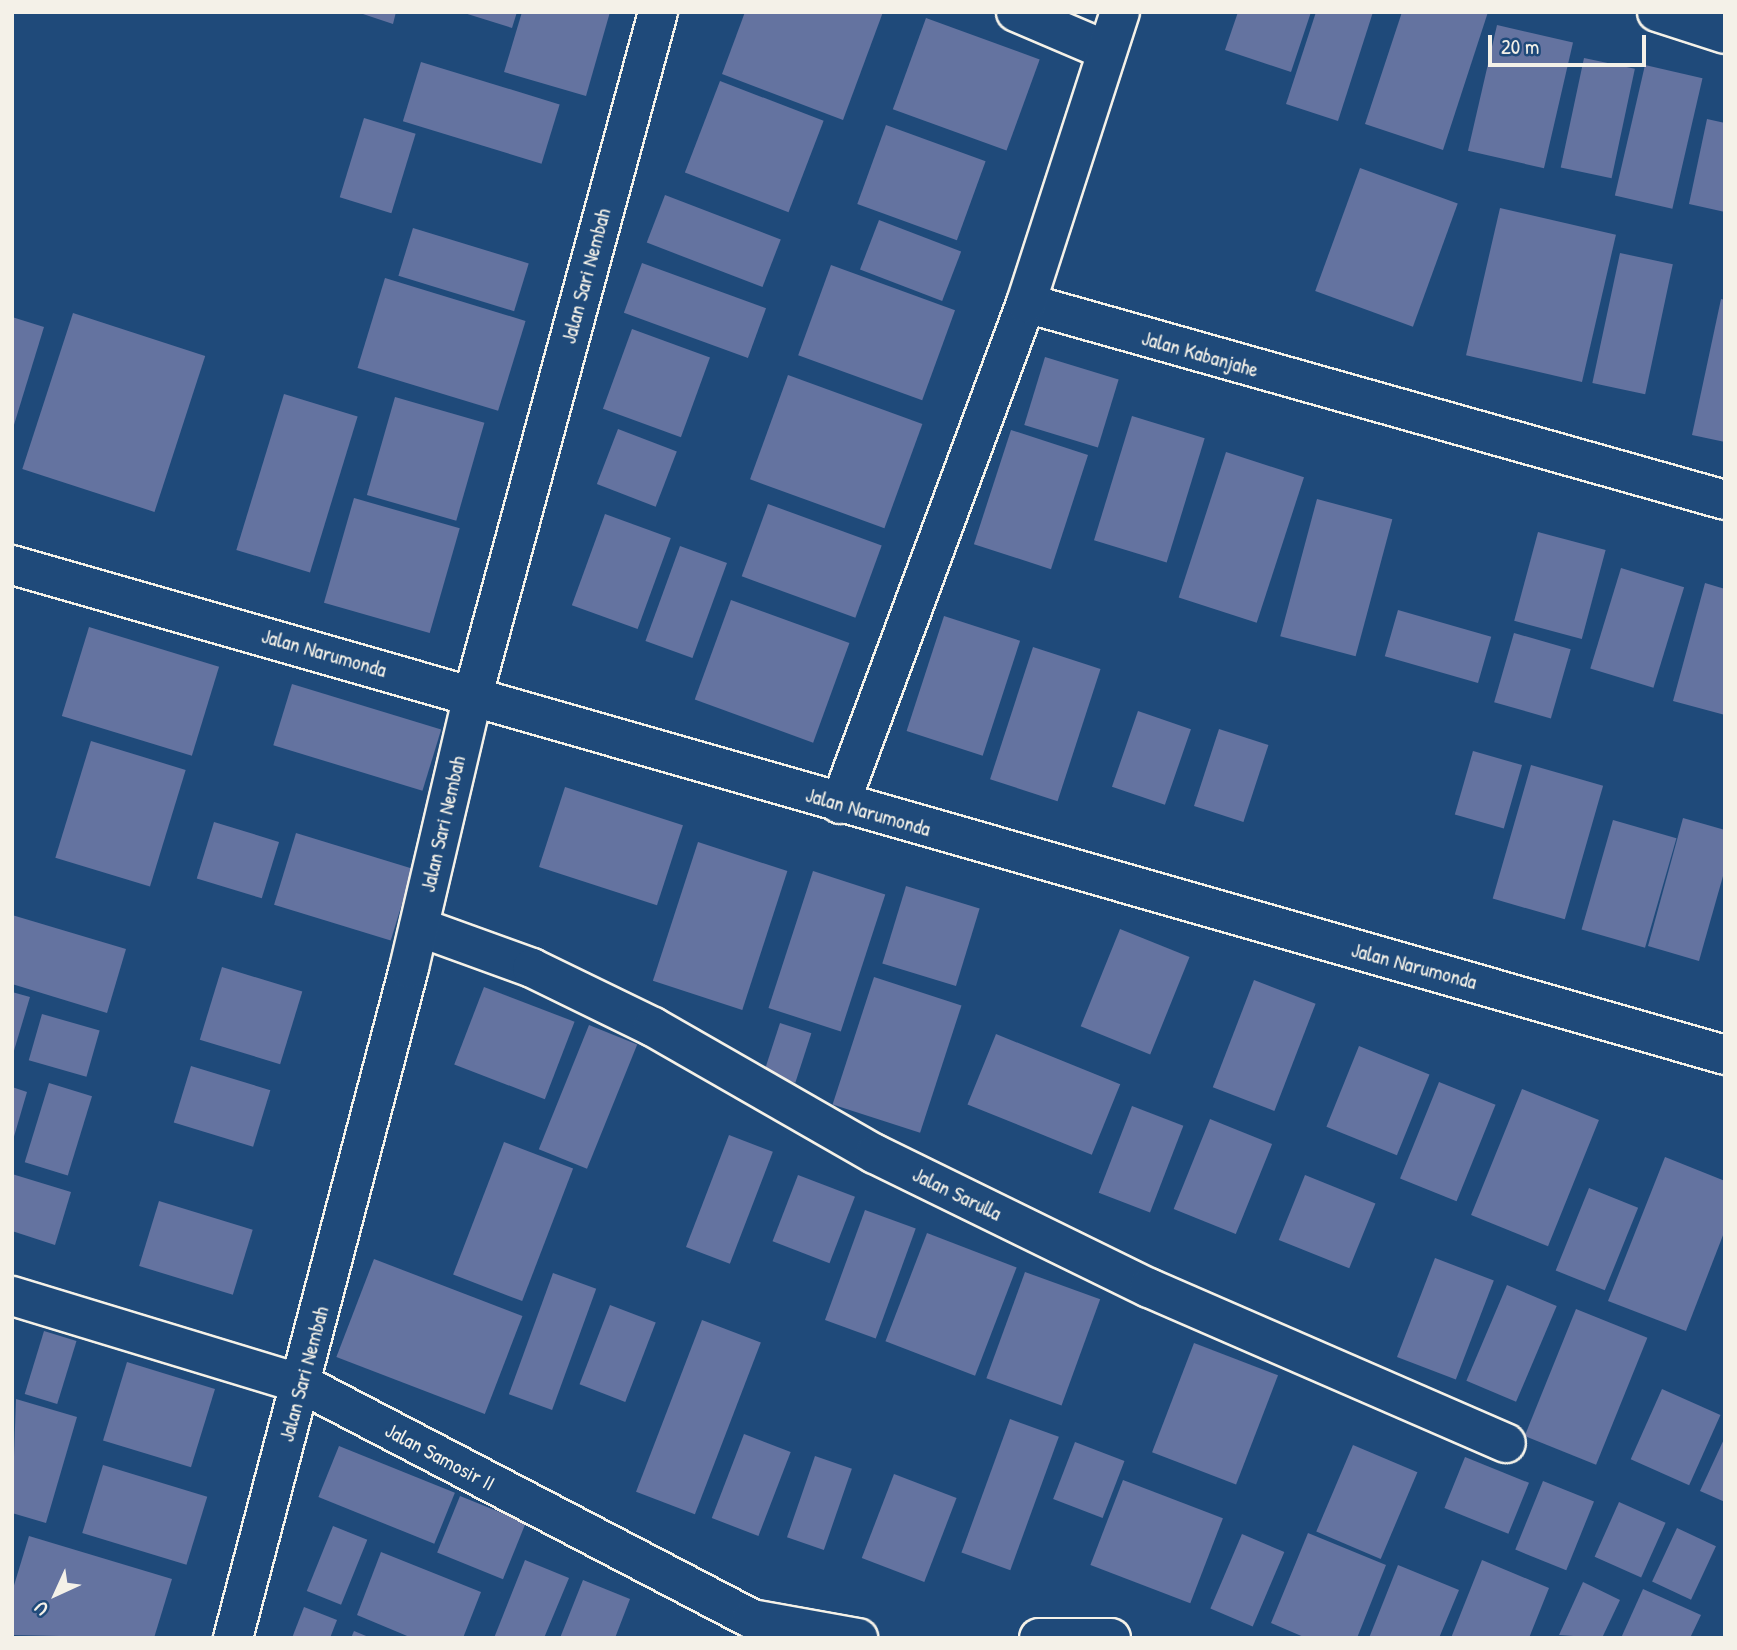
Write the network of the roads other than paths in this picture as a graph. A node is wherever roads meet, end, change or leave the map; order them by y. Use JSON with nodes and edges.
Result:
{"nodes":[{"id":1,"x":657,"y":12,"type":"edge"},
{"id":2,"x":1016,"y":12,"type":"edge"},
{"id":3,"x":1120,"y":12,"type":"edge"},
{"id":4,"x":1657,"y":12,"type":"edge"},
{"id":5,"x":1725,"y":34,"type":"edge"},
{"id":6,"x":1105,"y":50,"type":"junction"},
{"id":7,"x":1026,"y":303,"type":"junction"},
{"id":8,"x":1725,"y":500,"type":"edge"},
{"id":9,"x":12,"y":565,"type":"edge"},
{"id":10,"x":473,"y":695,"type":"junction"},
{"id":11,"x":840,"y":804,"type":"junction"},
{"id":12,"x":419,"y":928,"type":"junction"},
{"id":13,"x":1725,"y":1055,"type":"edge"},
{"id":14,"x":12,"y":1296,"type":"edge"},
{"id":15,"x":302,"y":1384,"type":"junction"},
{"id":16,"x":1506,"y":1443,"type":"dead end"},
{"id":17,"x":233,"y":1638,"type":"edge"},
{"id":18,"x":858,"y":1638,"type":"edge"},
{"id":19,"x":1039,"y":1638,"type":"edge"},
{"id":20,"x":1111,"y":1638,"type":"edge"}],
"edges":[{"from":1,"to":10,"type":"street","name":"Jalan Sari Nembah"},
{"from":2,"to":6,"type":"street"},
{"from":3,"to":6,"type":"street"},
{"from":4,"to":5,"type":"street"},
{"from":6,"to":7,"type":"street"},
{"from":7,"to":8,"type":"street","name":"Jalan Kabanjahe"},
{"from":7,"to":11,"type":"street"},
{"from":9,"to":10,"type":"street","name":"Jalan Narumonda"},
{"from":10,"to":11,"type":"street","name":"Jalan Narumonda"},
{"from":10,"to":12,"type":"street","name":"Jalan Sari Nembah"},
{"from":11,"to":13,"type":"street","name":"Jalan Narumonda"},
{"from":12,"to":15,"type":"street","name":"Jalan Sari Nembah"},
{"from":12,"to":16,"type":"street","name":"Jalan Sarulla"},
{"from":14,"to":15,"type":"street","name":"Jalan Samosir II"},
{"from":15,"to":17,"type":"street","name":"Jalan Sari Nembah"},
{"from":15,"to":18,"type":"street","name":"Jalan Samosir II"},
{"from":19,"to":20,"type":"street"}]}
